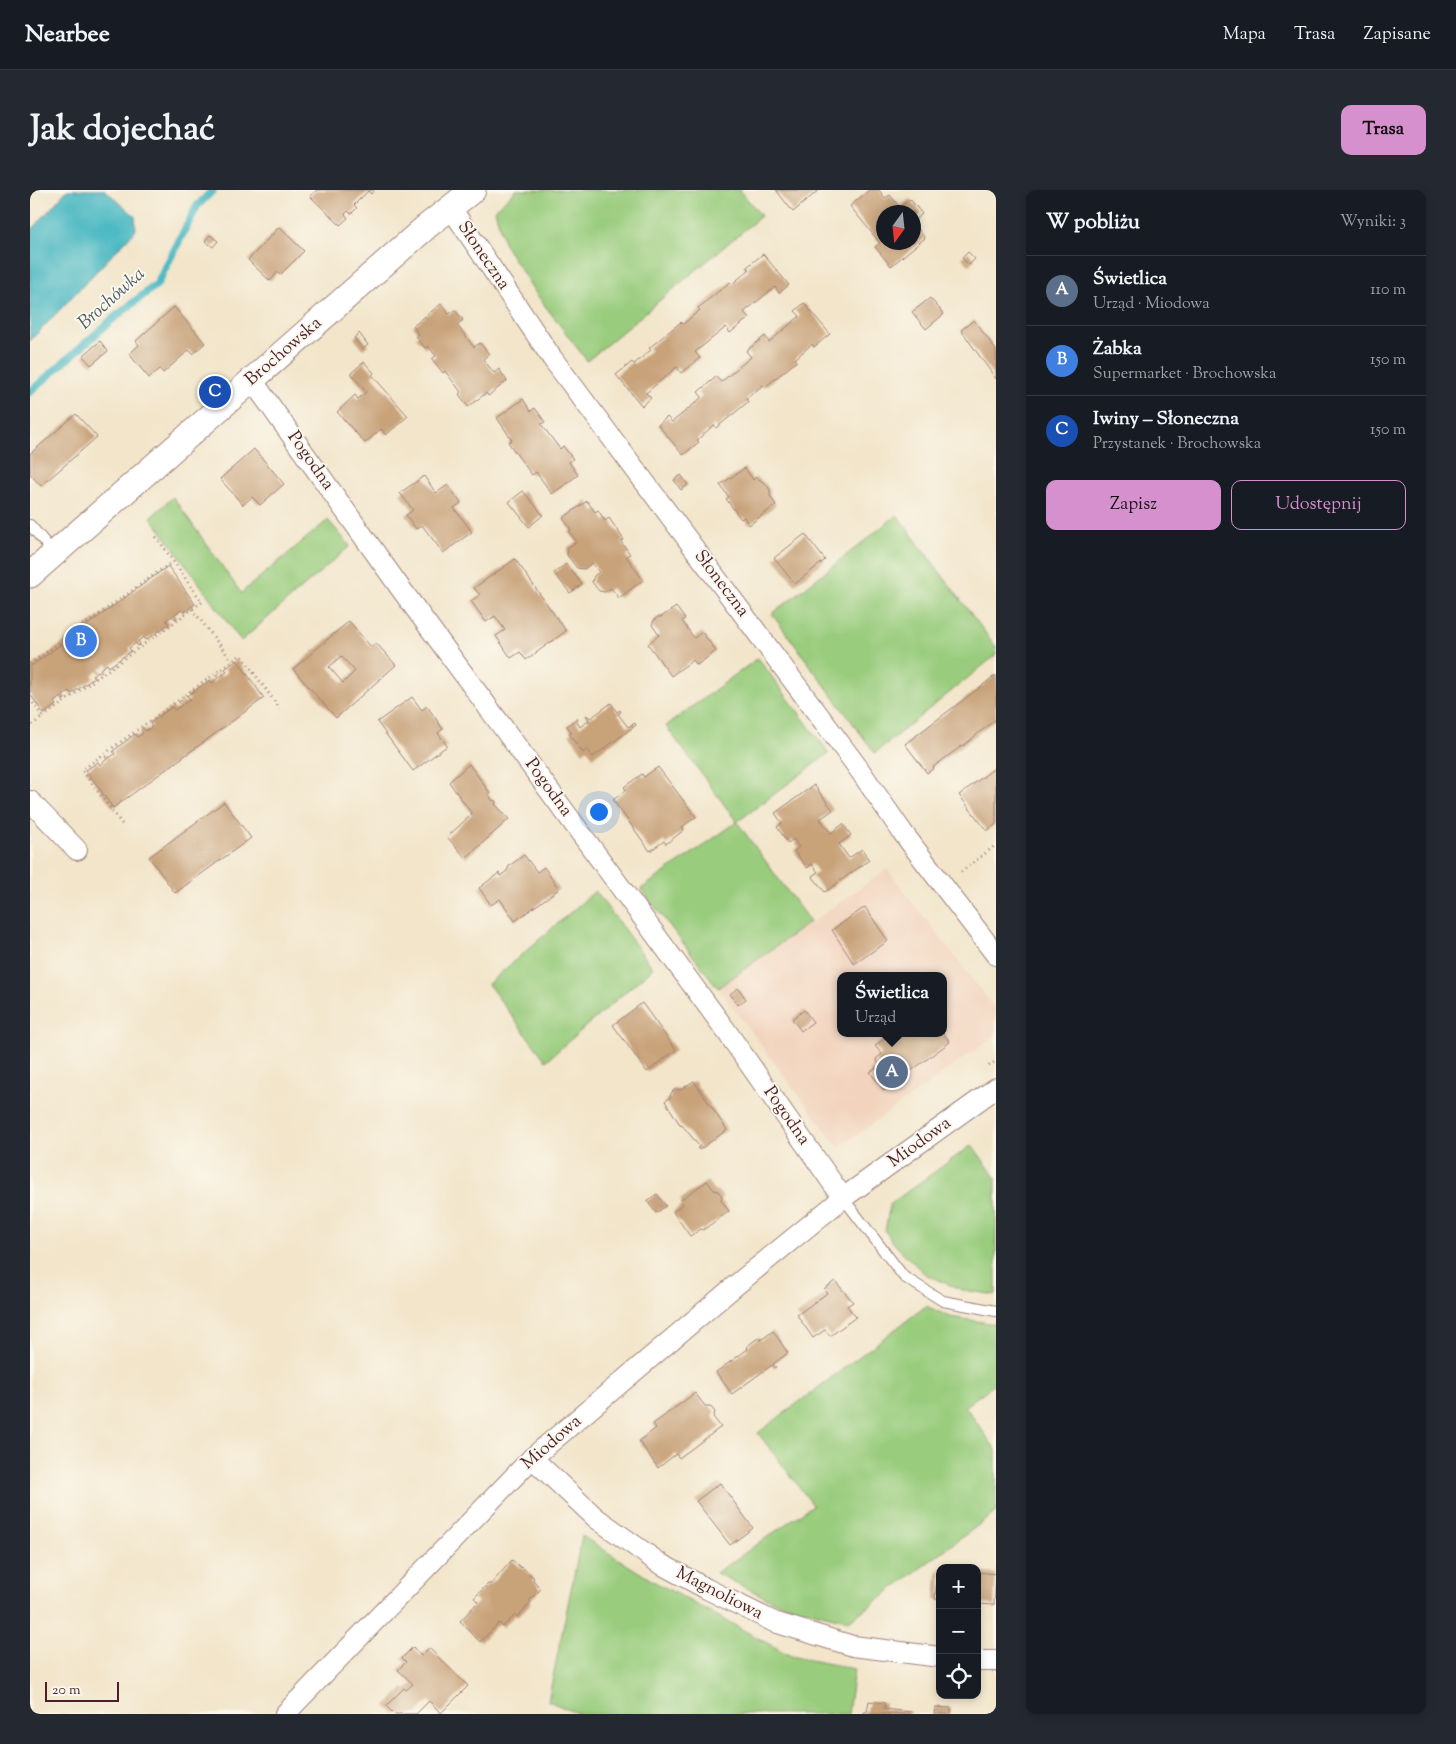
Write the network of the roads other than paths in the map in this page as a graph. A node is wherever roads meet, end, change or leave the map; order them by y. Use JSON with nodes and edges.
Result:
{"nodes":[{"id":1,"x":473,"y":190,"type":"edge"},
{"id":2,"x":451,"y":208,"type":"junction"},
{"id":3,"x":252,"y":380,"type":"junction"},
{"id":4,"x":30,"y":525,"type":"edge"},
{"id":5,"x":55,"y":554,"type":"junction"},
{"id":6,"x":30,"y":575,"type":"edge"},
{"id":7,"x":30,"y":801,"type":"edge"},
{"id":8,"x":77,"y":850,"type":"dead end"},
{"id":9,"x":996,"y":955,"type":"edge"},
{"id":10,"x":996,"y":1088,"type":"edge"},
{"id":11,"x":844,"y":1198,"type":"junction"},
{"id":12,"x":996,"y":1311,"type":"edge"},
{"id":13,"x":532,"y":1458,"type":"junction"},
{"id":14,"x":936,"y":1656,"type":"edge"},
{"id":15,"x":981,"y":1660,"type":"edge"},
{"id":16,"x":996,"y":1661,"type":"edge"},
{"id":17,"x":285,"y":1714,"type":"edge"}],
"edges":[{"from":1,"to":2,"type":"street","name":"Brochowska"},
{"from":2,"to":3,"type":"street","name":"Brochowska"},
{"from":2,"to":9,"type":"street","name":"Słoneczna"},
{"from":3,"to":5,"type":"street","name":"Brochowska"},
{"from":3,"to":11,"type":"street","name":"Pogodna"},
{"from":4,"to":5,"type":"lane"},
{"from":5,"to":6,"type":"street","name":"Brochowska"},
{"from":7,"to":8,"type":"street"},
{"from":10,"to":11,"type":"street","name":"Miodowa"},
{"from":11,"to":12,"type":"lane"},
{"from":11,"to":13,"type":"street","name":"Miodowa"},
{"from":13,"to":14,"type":"street","name":"Magnoliowa"},
{"from":13,"to":17,"type":"street","name":"Miodowa"},
{"from":15,"to":16,"type":"street"}]}
